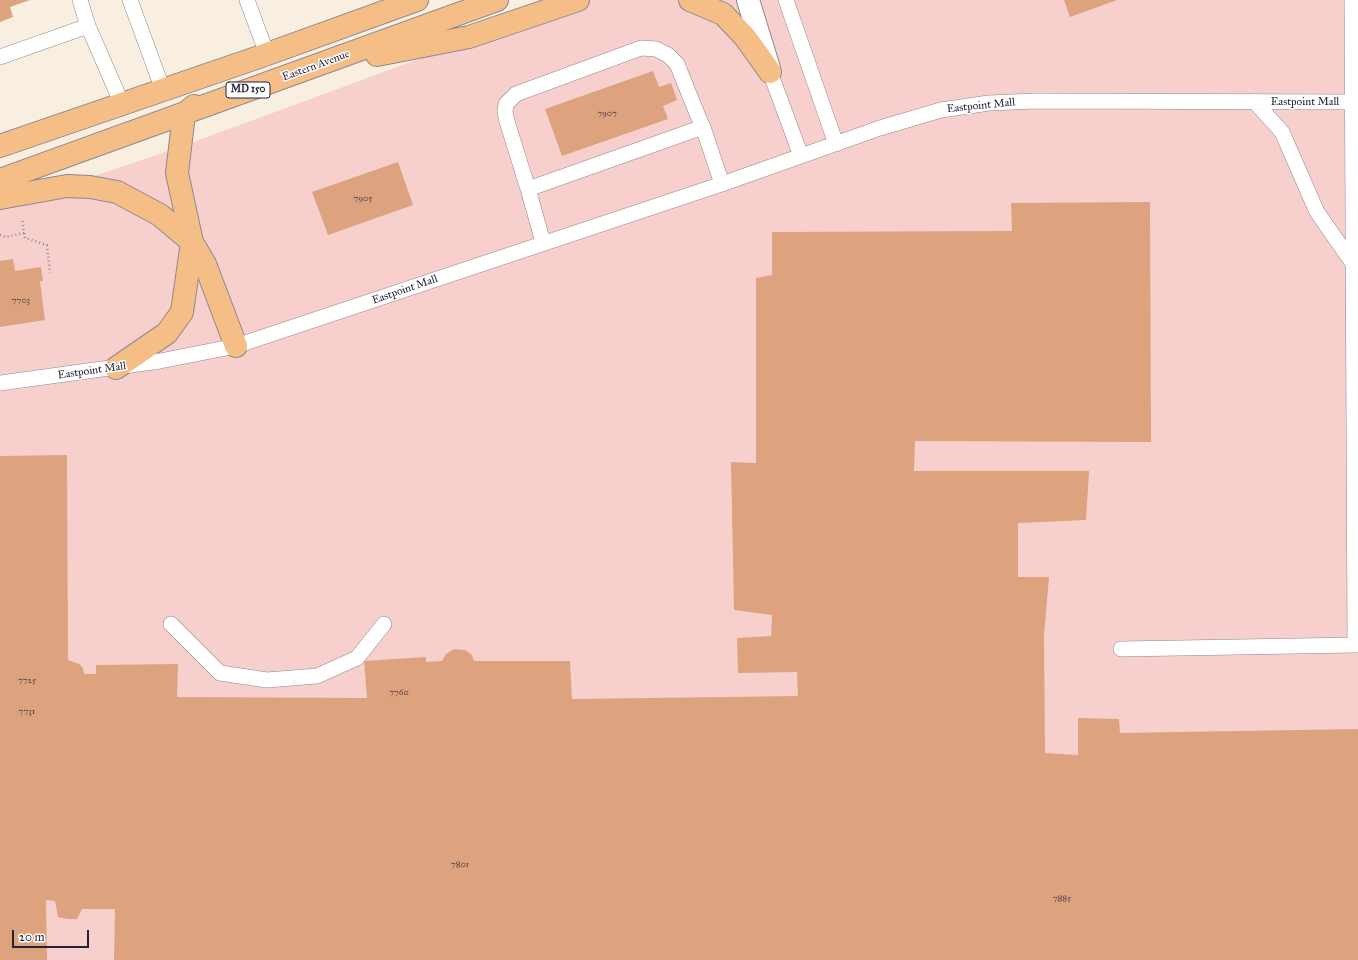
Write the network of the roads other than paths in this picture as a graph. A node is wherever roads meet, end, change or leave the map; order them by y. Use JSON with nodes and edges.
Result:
{"nodes":[{"id":1,"x":80,"y":0,"type":"edge"},
{"id":2,"x":130,"y":0,"type":"edge"},
{"id":3,"x":247,"y":0,"type":"edge"},
{"id":4,"x":416,"y":0,"type":"edge"},
{"id":5,"x":497,"y":0,"type":"edge"},
{"id":6,"x":578,"y":0,"type":"edge"},
{"id":7,"x":690,"y":0,"type":"edge"},
{"id":8,"x":748,"y":0,"type":"edge"},
{"id":9,"x":786,"y":0,"type":"edge"},
{"id":10,"x":1352,"y":0,"type":"edge"},
{"id":11,"x":88,"y":26,"type":"junction"},
{"id":12,"x":263,"y":56,"type":"junction"},
{"id":13,"x":0,"y":57,"type":"edge"},
{"id":14,"x":307,"y":69,"type":"junction"},
{"id":15,"x":770,"y":72,"type":"junction"},
{"id":16,"x":163,"y":90,"type":"junction"},
{"id":17,"x":1254,"y":101,"type":"junction"},
{"id":18,"x":1355,"y":102,"type":"edge"},
{"id":19,"x":122,"y":104,"type":"junction"},
{"id":20,"x":184,"y":114,"type":"junction"},
{"id":21,"x":702,"y":127,"type":"junction"},
{"id":22,"x":836,"y":144,"type":"junction"},
{"id":23,"x":0,"y":146,"type":"edge"},
{"id":24,"x":800,"y":156,"type":"junction"},
{"id":25,"x":0,"y":180,"type":"edge"},
{"id":26,"x":722,"y":184,"type":"junction"},
{"id":27,"x":528,"y":190,"type":"junction"},
{"id":28,"x":0,"y":198,"type":"edge"},
{"id":29,"x":192,"y":242,"type":"junction"},
{"id":30,"x":543,"y":242,"type":"junction"},
{"id":31,"x":1354,"y":265,"type":"junction"},
{"id":32,"x":236,"y":346,"type":"junction"},
{"id":33,"x":116,"y":368,"type":"junction"},
{"id":34,"x":0,"y":383,"type":"edge"},
{"id":35,"x":171,"y":624,"type":"dead end"},
{"id":36,"x":384,"y":624,"type":"dead end"},
{"id":37,"x":1356,"y":645,"type":"edge"},
{"id":38,"x":1121,"y":649,"type":"dead end"}],
"edges":[{"from":1,"to":11,"type":"lane"},
{"from":2,"to":16,"type":"lane"},
{"from":3,"to":12,"type":"lane"},
{"from":4,"to":12,"type":"main road","number":"MD 150"},
{"from":5,"to":14,"type":"main road","name":"Eastern Avenue","number":"MD 150"},
{"from":6,"to":14,"type":"main road"},
{"from":7,"to":15,"type":"main road"},
{"from":8,"to":15,"type":"street"},
{"from":9,"to":22,"type":"lane"},
{"from":10,"to":18,"type":"lane"},
{"from":11,"to":13,"type":"lane"},
{"from":11,"to":19,"type":"lane"},
{"from":12,"to":16,"type":"main road","number":"MD 150"},
{"from":12,"to":20,"type":"main road"},
{"from":14,"to":20,"type":"main road","name":"Eastern Avenue","number":"MD 150"},
{"from":15,"to":24,"type":"lane"},
{"from":16,"to":19,"type":"main road","number":"MD 150"},
{"from":17,"to":18,"type":"lane","name":"Eastpoint Mall"},
{"from":17,"to":22,"type":"lane","name":"Eastpoint Mall"},
{"from":17,"to":31,"type":"lane"},
{"from":18,"to":31,"type":"lane","name":"Eastpoint Mall"},
{"from":19,"to":23,"type":"main road","number":"MD 150"},
{"from":20,"to":25,"type":"main road","name":"Eastern Avenue","number":"MD 150"},
{"from":20,"to":29,"type":"main road"},
{"from":21,"to":26,"type":"lane"},
{"from":21,"to":27,"type":"lane"},
{"from":21,"to":27,"type":"lane"},
{"from":22,"to":24,"type":"lane","name":"Eastpoint Mall"},
{"from":24,"to":26,"type":"lane","name":"Eastpoint Mall"},
{"from":26,"to":30,"type":"lane","name":"Eastpoint Mall"},
{"from":27,"to":30,"type":"lane"},
{"from":28,"to":29,"type":"main road"},
{"from":29,"to":32,"type":"main road"},
{"from":29,"to":33,"type":"main road"},
{"from":30,"to":32,"type":"lane","name":"Eastpoint Mall"},
{"from":31,"to":37,"type":"lane","name":"Eastpoint Mall"},
{"from":32,"to":33,"type":"lane","name":"Eastpoint Mall"},
{"from":33,"to":34,"type":"lane","name":"Eastpoint Mall"},
{"from":35,"to":36,"type":"lane"},
{"from":37,"to":38,"type":"lane"}]}
